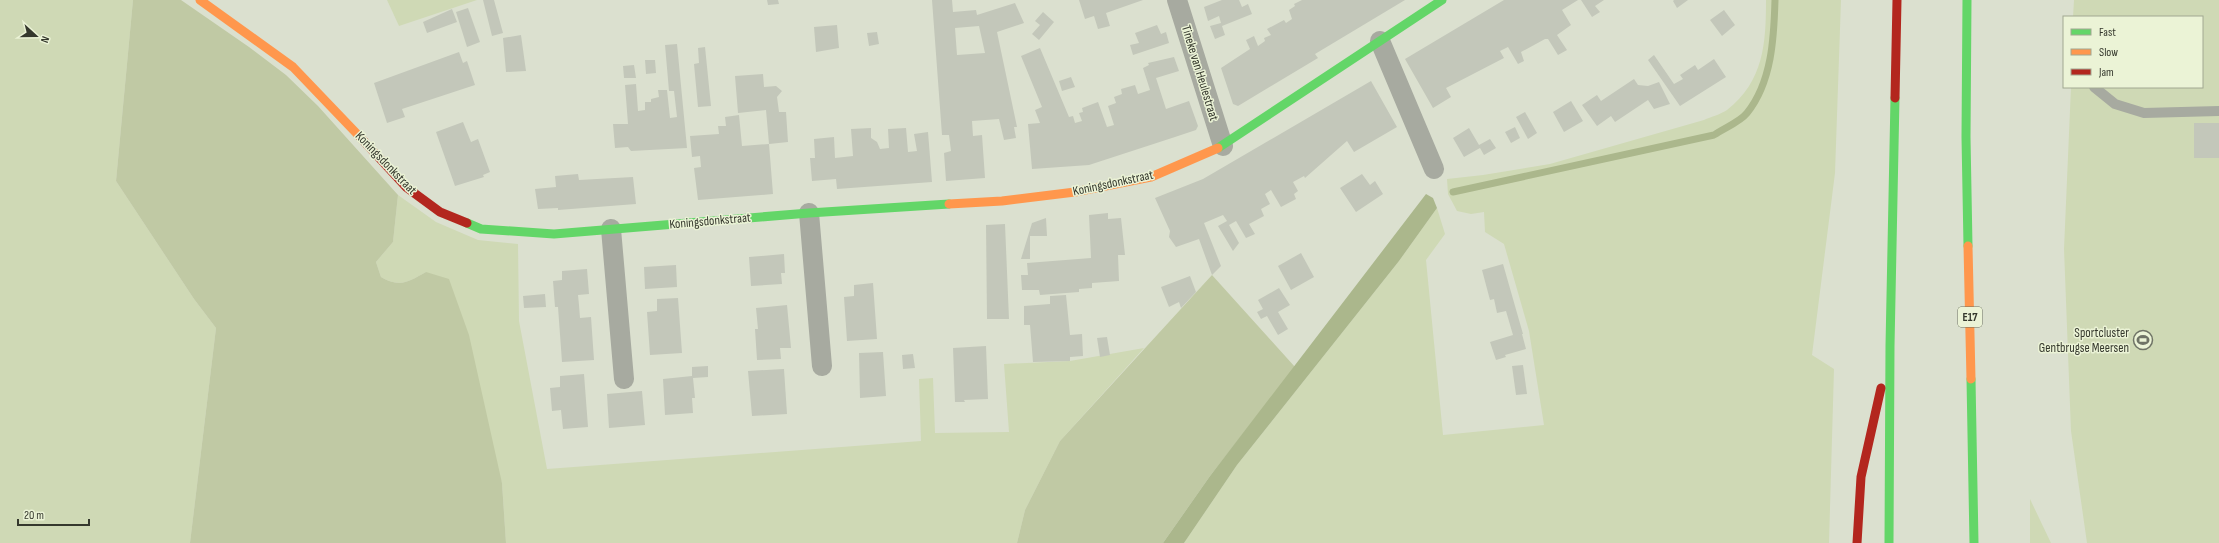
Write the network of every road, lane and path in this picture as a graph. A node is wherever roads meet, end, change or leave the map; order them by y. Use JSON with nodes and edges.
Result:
{"nodes":[{"id":1,"x":200,"y":0,"type":"edge"},
{"id":2,"x":1177,"y":0,"type":"edge"},
{"id":3,"x":1442,"y":0,"type":"edge"},
{"id":4,"x":1897,"y":0,"type":"edge"},
{"id":5,"x":1967,"y":0,"type":"edge"},
{"id":6,"x":1380,"y":41,"type":"junction"},
{"id":7,"x":2095,"y":88,"type":"edge"},
{"id":8,"x":2219,"y":111,"type":"edge"},
{"id":9,"x":1223,"y":146,"type":"junction"},
{"id":10,"x":1434,"y":169,"type":"dead end"},
{"id":11,"x":809,"y":213,"type":"junction"},
{"id":12,"x":611,"y":229,"type":"junction"},
{"id":13,"x":1890,"y":346,"type":"junction"},
{"id":14,"x":822,"y":366,"type":"dead end"},
{"id":15,"x":624,"y":380,"type":"dead end"},
{"id":16,"x":1974,"y":497,"type":"junction"},
{"id":17,"x":1983,"y":535,"type":"dead end"},
{"id":18,"x":1857,"y":543,"type":"edge"},
{"id":19,"x":1889,"y":543,"type":"edge"},
{"id":20,"x":1974,"y":543,"type":"edge"}],
"edges":[{"from":1,"to":12,"type":"main road","name":"Koningsdonkstraat"},
{"from":2,"to":9,"type":"street","name":"Tineke van Heulestraat"},
{"from":3,"to":6,"type":"main road","name":"Koningsdonkstraat"},
{"from":4,"to":13,"type":"main road"},
{"from":5,"to":16,"type":"main road","number":"E17"},
{"from":6,"to":9,"type":"main road","name":"Koningsdonkstraat"},
{"from":6,"to":10,"type":"street"},
{"from":7,"to":8,"type":"lane"},
{"from":9,"to":11,"type":"main road","name":"Koningsdonkstraat"},
{"from":11,"to":12,"type":"main road","name":"Koningsdonkstraat"},
{"from":11,"to":14,"type":"street"},
{"from":12,"to":15,"type":"street"},
{"from":13,"to":18,"type":"main road"},
{"from":13,"to":19,"type":"main road"},
{"from":16,"to":17,"type":"main road"},
{"from":16,"to":20,"type":"main road","number":"E17"}]}
